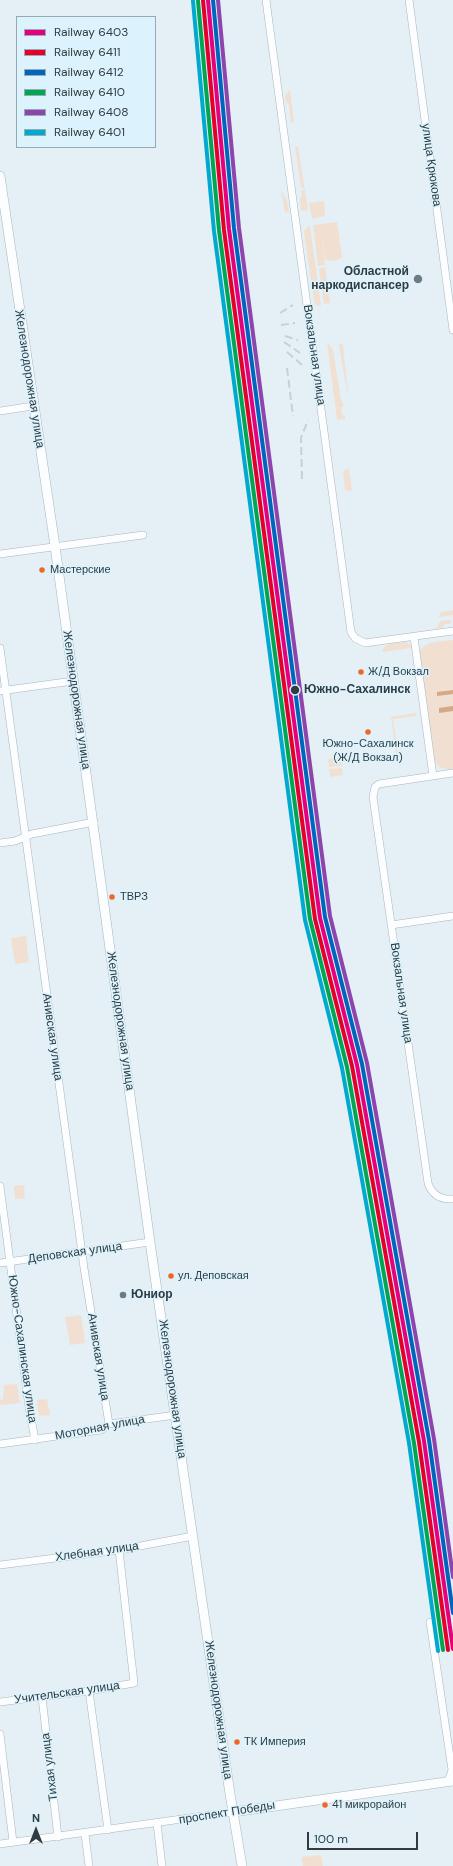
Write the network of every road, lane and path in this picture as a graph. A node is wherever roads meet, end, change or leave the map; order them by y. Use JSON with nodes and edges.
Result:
{"nodes":[{"id":1,"x":266,"y":0,"type":"edge"},
{"id":2,"x":409,"y":0,"type":"edge"},
{"id":3,"x":0,"y":176,"type":"edge"},
{"id":4,"x":453,"y":330,"type":"edge"},
{"id":5,"x":33,"y":406,"type":"junction"},
{"id":6,"x":0,"y":411,"type":"edge"},
{"id":7,"x":144,"y":535,"type":"dead end"},
{"id":8,"x":55,"y":546,"type":"junction"},
{"id":9,"x":0,"y":554,"type":"edge"},
{"id":10,"x":453,"y":631,"type":"edge"},
{"id":11,"x":414,"y":636,"type":"junction"},
{"id":12,"x":0,"y":648,"type":"edge"},
{"id":13,"x":73,"y":681,"type":"junction"},
{"id":14,"x":2,"y":691,"type":"edge"},
{"id":15,"x":453,"y":773,"type":"edge"},
{"id":16,"x":433,"y":776,"type":"junction"},
{"id":17,"x":94,"y":822,"type":"junction"},
{"id":18,"x":24,"y":838,"type":"junction"},
{"id":19,"x":0,"y":843,"type":"edge"},
{"id":20,"x":453,"y":916,"type":"edge"},
{"id":21,"x":391,"y":925,"type":"junction"},
{"id":22,"x":0,"y":1186,"type":"edge"},
{"id":23,"x":453,"y":1199,"type":"edge"},
{"id":24,"x":150,"y":1242,"type":"junction"},
{"id":25,"x":82,"y":1251,"type":"junction"},
{"id":26,"x":11,"y":1262,"type":"junction"},
{"id":27,"x":0,"y":1263,"type":"edge"},
{"id":28,"x":176,"y":1415,"type":"junction"},
{"id":29,"x":109,"y":1424,"type":"junction"},
{"id":30,"x":35,"y":1440,"type":"junction"},
{"id":31,"x":0,"y":1444,"type":"edge"},
{"id":32,"x":193,"y":1536,"type":"junction"},
{"id":33,"x":119,"y":1550,"type":"junction"},
{"id":34,"x":0,"y":1565,"type":"edge"},
{"id":35,"x":430,"y":1622,"type":"dead end"},
{"id":36,"x":89,"y":1691,"type":"junction"},
{"id":37,"x":42,"y":1697,"type":"junction"},
{"id":38,"x":0,"y":1702,"type":"edge"},
{"id":39,"x":0,"y":1734,"type":"edge"},
{"id":40,"x":450,"y":1782,"type":"edge"},
{"id":41,"x":233,"y":1812,"type":"junction"},
{"id":42,"x":157,"y":1823,"type":"junction"},
{"id":43,"x":108,"y":1830,"type":"junction"},
{"id":44,"x":85,"y":1834,"type":"junction"},
{"id":45,"x":58,"y":1837,"type":"junction"},
{"id":46,"x":13,"y":1842,"type":"junction"},
{"id":47,"x":0,"y":1844,"type":"edge"},
{"id":48,"x":89,"y":1866,"type":"edge"},
{"id":49,"x":162,"y":1866,"type":"edge"},
{"id":50,"x":242,"y":1866,"type":"edge"}],
"edges":[{"from":1,"to":11,"type":"street","name":"Вокзальная улица"},
{"from":2,"to":4,"type":"street","name":"улица Крюкова"},
{"from":3,"to":5,"type":"main road","name":"Железнодорожная улица"},
{"from":5,"to":6,"type":"street"},
{"from":5,"to":8,"type":"main road","name":"Железнодорожная улица"},
{"from":7,"to":8,"type":"street"},
{"from":8,"to":9,"type":"street"},
{"from":8,"to":13,"type":"main road","name":"Железнодорожная улица"},
{"from":10,"to":11,"type":"street"},
{"from":11,"to":16,"type":"street"},
{"from":12,"to":14,"type":"street","name":"Анивская улица"},
{"from":13,"to":14,"type":"street"},
{"from":13,"to":17,"type":"main road","name":"Железнодорожная улица"},
{"from":14,"to":18,"type":"street","name":"Анивская улица"},
{"from":15,"to":16,"type":"street"},
{"from":16,"to":21,"type":"street","name":"Вокзальная улица"},
{"from":17,"to":18,"type":"street"},
{"from":17,"to":24,"type":"main road","name":"Железнодорожная улица"},
{"from":18,"to":19,"type":"street"},
{"from":18,"to":25,"type":"street","name":"Анивская улица"},
{"from":20,"to":21,"type":"street"},
{"from":21,"to":23,"type":"street","name":"Вокзальная улица"},
{"from":22,"to":26,"type":"street","name":"Южно-Сахалинская улица"},
{"from":24,"to":25,"type":"street","name":"Деповская улица"},
{"from":24,"to":28,"type":"main road","name":"Железнодорожная улица"},
{"from":25,"to":26,"type":"street","name":"Деповская улица"},
{"from":25,"to":29,"type":"street","name":"Анивская улица"},
{"from":26,"to":27,"type":"street","name":"Деповская улица"},
{"from":26,"to":30,"type":"street","name":"Южно-Сахалинская улица"},
{"from":28,"to":29,"type":"street","name":"Моторная улица"},
{"from":28,"to":32,"type":"main road","name":"Железнодорожная улица"},
{"from":29,"to":30,"type":"street","name":"Моторная улица"},
{"from":30,"to":31,"type":"street","name":"Моторная улица"},
{"from":32,"to":33,"type":"street","name":"Хлебная улица"},
{"from":32,"to":41,"type":"main road","name":"Железнодорожная улица"},
{"from":33,"to":34,"type":"street","name":"Хлебная улица"},
{"from":33,"to":36,"type":"street","name":"Учительская улица"},
{"from":35,"to":40,"type":"street"},
{"from":36,"to":37,"type":"street","name":"Учительская улица"},
{"from":36,"to":43,"type":"street"},
{"from":37,"to":38,"type":"street","name":"Учительская улица"},
{"from":37,"to":45,"type":"street","name":"Тихая улица"},
{"from":39,"to":46,"type":"street"},
{"from":40,"to":41,"type":"main road","name":"проспект Победы"},
{"from":41,"to":42,"type":"street","name":"проспект Победы"},
{"from":41,"to":50,"type":"main road","name":"Железнодорожная улица"},
{"from":42,"to":43,"type":"street","name":"проспект Победы"},
{"from":42,"to":49,"type":"street"},
{"from":43,"to":44,"type":"street","name":"проспект Победы"},
{"from":44,"to":45,"type":"street","name":"проспект Победы"},
{"from":44,"to":48,"type":"street"},
{"from":45,"to":46,"type":"street","name":"проспект Победы"},
{"from":46,"to":47,"type":"street","name":"проспект Победы"}]}
